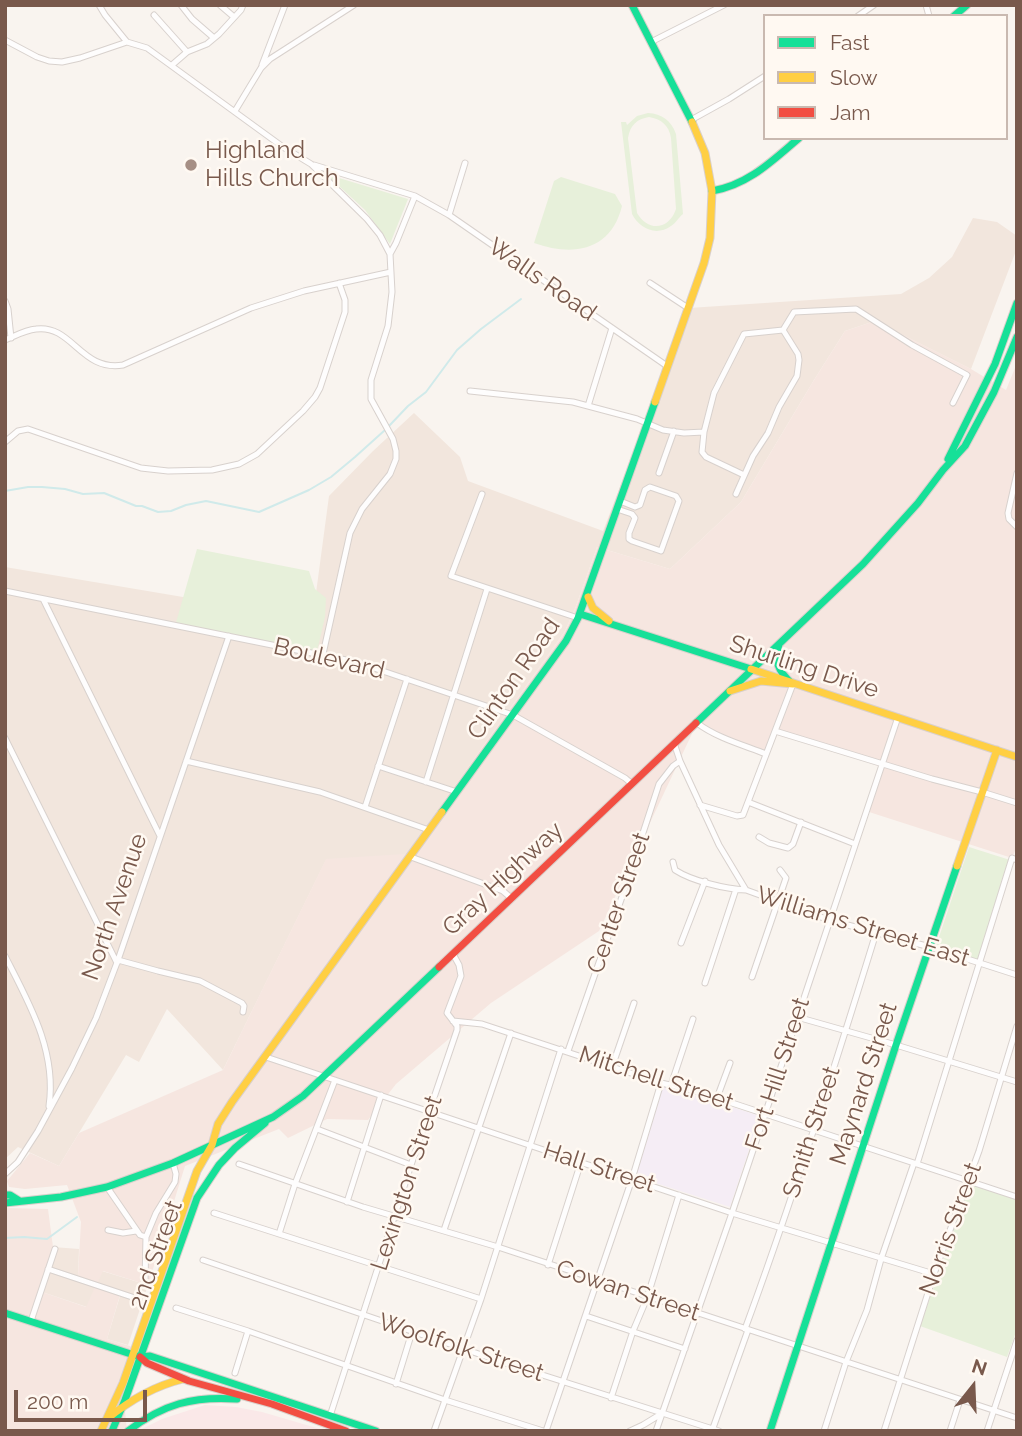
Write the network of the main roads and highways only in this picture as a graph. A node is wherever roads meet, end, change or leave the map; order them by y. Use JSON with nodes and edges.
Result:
{"nodes":[{"id":1,"x":632,"y":5,"type":"edge"},
{"id":2,"x":796,"y":140,"type":"edge"},
{"id":3,"x":712,"y":191,"type":"junction"},
{"id":4,"x":1017,"y":303,"type":"edge"},
{"id":5,"x":1017,"y":337,"type":"edge"},
{"id":6,"x":943,"y":470,"type":"junction"},
{"id":7,"x":588,"y":592,"type":"junction"},
{"id":8,"x":579,"y":616,"type":"junction"},
{"id":9,"x":615,"y":625,"type":"junction"},
{"id":10,"x":779,"y":644,"type":"junction"},
{"id":11,"x":751,"y":669,"type":"junction"},
{"id":12,"x":793,"y":684,"type":"junction"},
{"id":13,"x":729,"y":691,"type":"junction"},
{"id":14,"x":997,"y":750,"type":"junction"},
{"id":15,"x":1017,"y":757,"type":"edge"},
{"id":16,"x":273,"y":1117,"type":"junction"},
{"id":17,"x":212,"y":1145,"type":"junction"},
{"id":18,"x":183,"y":1159,"type":"junction"},
{"id":19,"x":197,"y":1171,"type":"junction"},
{"id":20,"x":6,"y":1196,"type":"edge"},
{"id":21,"x":5,"y":1312,"type":"edge"},
{"id":22,"x":137,"y":1355,"type":"junction"},
{"id":23,"x":205,"y":1375,"type":"junction"},
{"id":24,"x":185,"y":1379,"type":"junction"},
{"id":25,"x":272,"y":1404,"type":"junction"},
{"id":26,"x":123,"y":1405,"type":"junction"},
{"id":27,"x":107,"y":1419,"type":"junction"},
{"id":28,"x":101,"y":1431,"type":"edge"},
{"id":29,"x":112,"y":1431,"type":"edge"},
{"id":30,"x":128,"y":1431,"type":"edge"},
{"id":31,"x":346,"y":1431,"type":"edge"},
{"id":32,"x":376,"y":1431,"type":"edge"},
{"id":33,"x":770,"y":1431,"type":"edge"}],
"edges":[{"from":1,"to":3,"type":"main road","name":"Clinton Road"},
{"from":2,"to":3,"type":"main road"},
{"from":3,"to":7,"type":"main road","name":"Clinton Road"},
{"from":4,"to":6,"type":"main road","name":"Gray Highway"},
{"from":5,"to":6,"type":"main road","name":"Gray Highway"},
{"from":6,"to":10,"type":"main road","name":"Gray Highway"},
{"from":7,"to":8,"type":"main road","name":"Clinton Road"},
{"from":7,"to":9,"type":"main road"},
{"from":8,"to":9,"type":"main road","name":"Shurling Drive"},
{"from":8,"to":17,"type":"main road","name":"Clinton Road"},
{"from":9,"to":11,"type":"main road","name":"Shurling Drive"},
{"from":10,"to":11,"type":"main road","name":"Gray Highway"},
{"from":10,"to":12,"type":"main road"},
{"from":11,"to":12,"type":"main road","name":"Shurling Drive"},
{"from":11,"to":13,"type":"main road","name":"Gray Highway"},
{"from":12,"to":13,"type":"main road"},
{"from":12,"to":14,"type":"main road","name":"Shurling Drive"},
{"from":13,"to":16,"type":"main road","name":"Gray Highway"},
{"from":14,"to":15,"type":"main road","name":"Shurling Drive"},
{"from":14,"to":33,"type":"main road","name":"Maynard Street"},
{"from":16,"to":17,"type":"main road","name":"Gray Highway"},
{"from":16,"to":22,"type":"main road","name":"2nd Street"},
{"from":17,"to":18,"type":"main road","name":"Gray Highway"},
{"from":17,"to":19,"type":"main road","name":"2nd Street"},
{"from":18,"to":19,"type":"main road"},
{"from":18,"to":20,"type":"main road","name":"Gray Highway"},
{"from":19,"to":22,"type":"main road","name":"2nd Street"},
{"from":21,"to":22,"type":"main road"},
{"from":22,"to":23,"type":"main road"},
{"from":22,"to":24,"type":"main road"},
{"from":22,"to":26,"type":"main road","name":"2nd Street"},
{"from":22,"to":27,"type":"main road","name":"2nd Street"},
{"from":23,"to":24,"type":"main road"},
{"from":23,"to":32,"type":"main road"},
{"from":24,"to":25,"type":"main road"},
{"from":24,"to":26,"type":"main road"},
{"from":25,"to":30,"type":"main road"},
{"from":25,"to":31,"type":"main road"},
{"from":26,"to":27,"type":"main road"},
{"from":26,"to":29,"type":"main road","name":"2nd Street"},
{"from":27,"to":28,"type":"main road","name":"2nd Street"}]}
